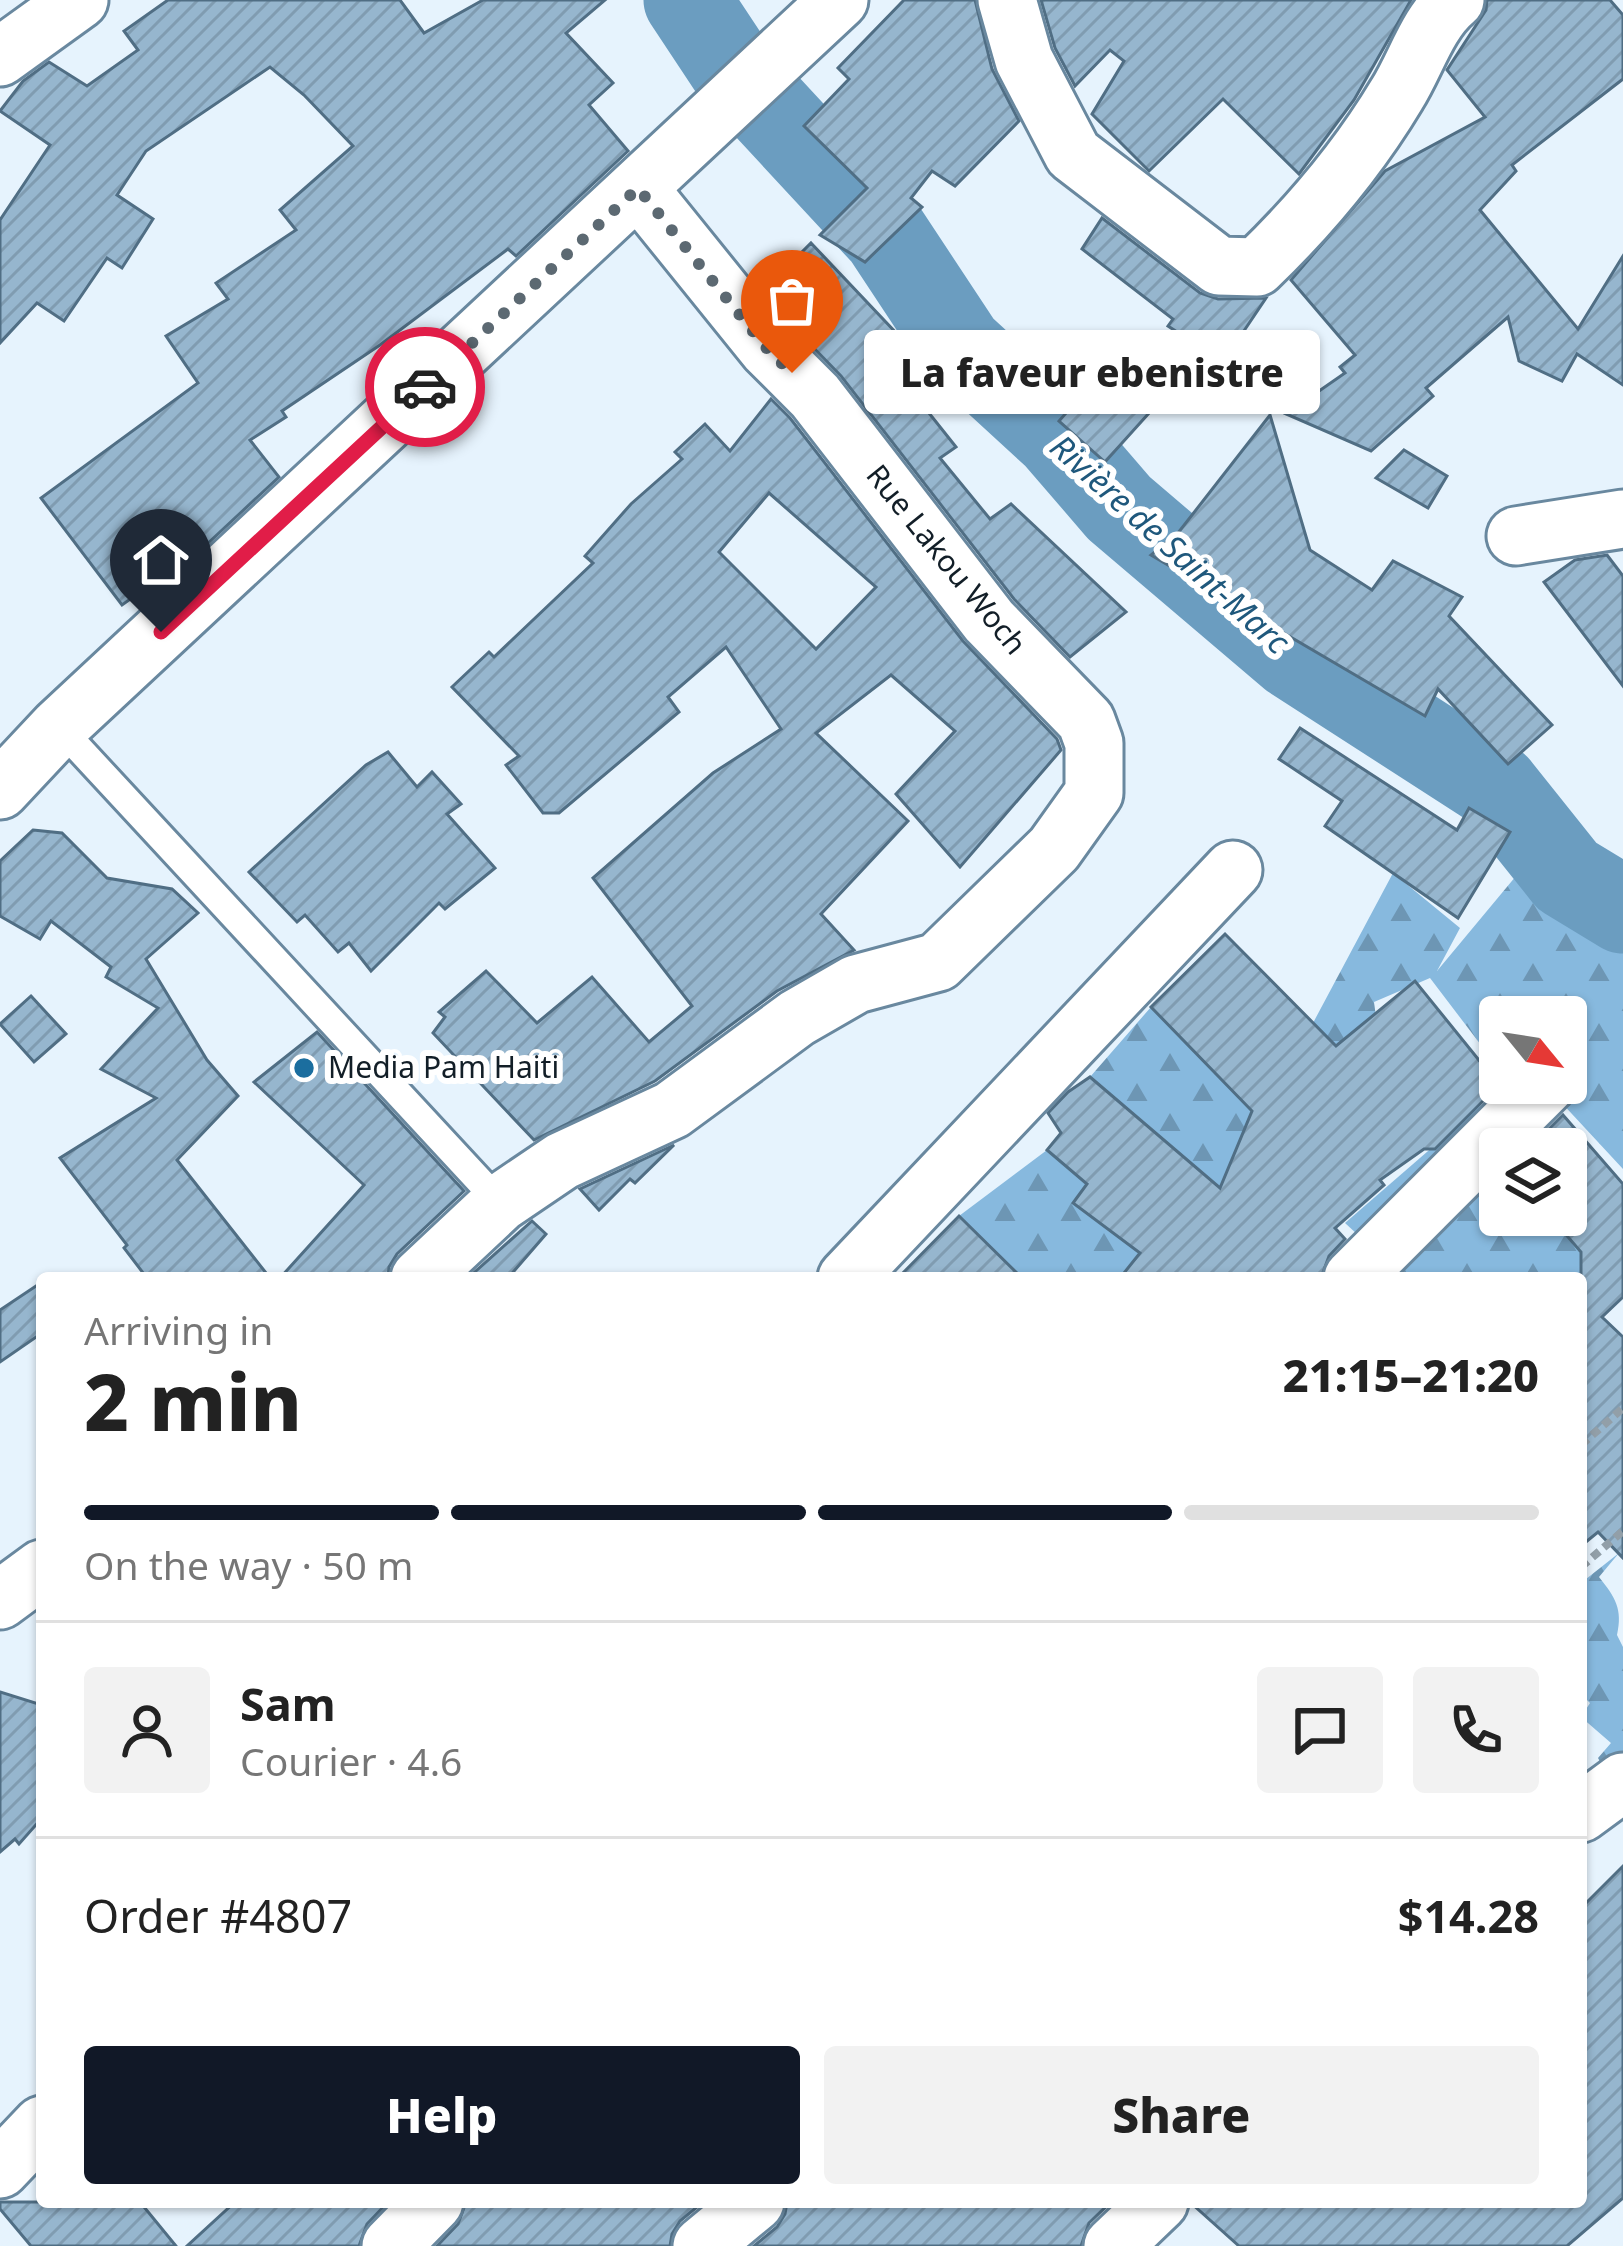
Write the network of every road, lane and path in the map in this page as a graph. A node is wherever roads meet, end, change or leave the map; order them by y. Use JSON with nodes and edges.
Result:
{"nodes":[{"id":1,"x":79,"y":0,"type":"edge"},
{"id":2,"x":838,"y":0,"type":"edge"},
{"id":3,"x":1007,"y":0,"type":"edge"},
{"id":4,"x":1455,"y":0,"type":"edge"},
{"id":5,"x":0,"y":57,"type":"edge"},
{"id":6,"x":638,"y":188,"type":"junction"},
{"id":7,"x":1623,"y":519,"type":"edge"},
{"id":8,"x":1516,"y":536,"type":"dead end"},
{"id":9,"x":59,"y":727,"type":"junction"},
{"id":10,"x":0,"y":790,"type":"edge"},
{"id":11,"x":1233,"y":870,"type":"dead end"},
{"id":12,"x":1527,"y":1104,"type":"edge"},
{"id":13,"x":500,"y":1203,"type":"junction"},
{"id":14,"x":426,"y":1272,"type":"edge"},
{"id":15,"x":853,"y":1272,"type":"edge"},
{"id":16,"x":1359,"y":1272,"type":"edge"},
{"id":17,"x":1623,"y":1408,"type":"edge"},
{"id":18,"x":1587,"y":1440,"type":"edge"},
{"id":19,"x":1623,"y":1531,"type":"edge"},
{"id":20,"x":1587,"y":1562,"type":"edge"},
{"id":21,"x":36,"y":1573,"type":"edge"},
{"id":22,"x":0,"y":1600,"type":"edge"},
{"id":23,"x":1623,"y":1782,"type":"edge"},
{"id":24,"x":1587,"y":1809,"type":"edge"},
{"id":25,"x":36,"y":2131,"type":"edge"},
{"id":26,"x":0,"y":2169,"type":"edge"},
{"id":27,"x":428,"y":2208,"type":"edge"},
{"id":28,"x":748,"y":2208,"type":"edge"},
{"id":29,"x":1153,"y":2208,"type":"edge"},
{"id":30,"x":391,"y":2246,"type":"edge"},
{"id":31,"x":702,"y":2246,"type":"edge"},
{"id":32,"x":1113,"y":2246,"type":"edge"}],
"edges":[{"from":1,"to":5,"type":"street"},
{"from":2,"to":6,"type":"street"},
{"from":3,"to":4,"type":"street"},
{"from":6,"to":9,"type":"street"},
{"from":6,"to":13,"type":"street","name":"Rue Lakou Woch"},
{"from":7,"to":8,"type":"street"},
{"from":9,"to":10,"type":"street"},
{"from":9,"to":13,"type":"lane"},
{"from":11,"to":15,"type":"street"},
{"from":12,"to":16,"type":"street"},
{"from":13,"to":14,"type":"street","name":"Rue Lakou Woch"},
{"from":17,"to":18,"type":"path"},
{"from":19,"to":20,"type":"path"},
{"from":21,"to":22,"type":"street"},
{"from":23,"to":24,"type":"street"},
{"from":25,"to":26,"type":"street"},
{"from":27,"to":30,"type":"street"},
{"from":28,"to":31,"type":"street"},
{"from":29,"to":32,"type":"street"}]}
